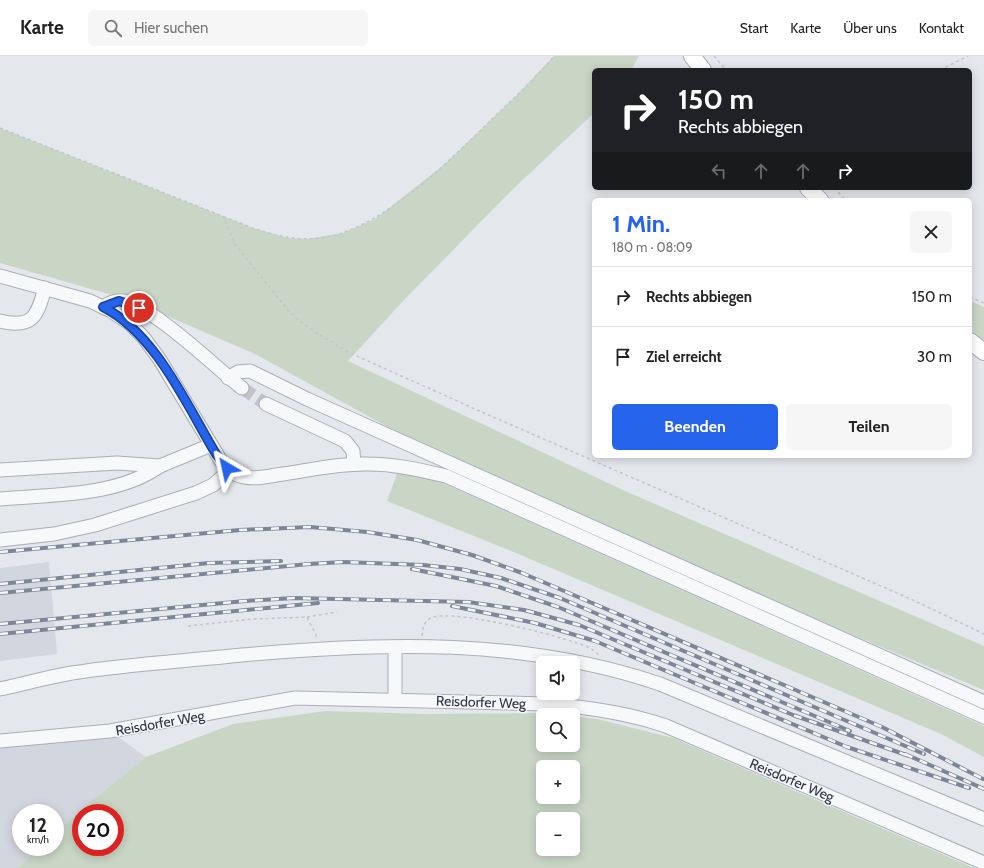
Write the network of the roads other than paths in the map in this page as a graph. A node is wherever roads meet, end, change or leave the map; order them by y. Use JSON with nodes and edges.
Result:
{"nodes":[{"id":1,"x":692,"y":56,"type":"edge"},
{"id":2,"x":701,"y":68,"type":"edge"},
{"id":3,"x":810,"y":190,"type":"edge"},
{"id":4,"x":818,"y":198,"type":"edge"},
{"id":5,"x":0,"y":276,"type":"edge"},
{"id":6,"x":45,"y":288,"type":"junction"},
{"id":7,"x":103,"y":307,"type":"junction"},
{"id":8,"x":0,"y":321,"type":"edge"},
{"id":9,"x":972,"y":343,"type":"edge"},
{"id":10,"x":984,"y":352,"type":"edge"},
{"id":11,"x":228,"y":378,"type":"junction"},
{"id":12,"x":242,"y":388,"type":"tunnel mouth"},
{"id":13,"x":266,"y":404,"type":"tunnel mouth"},
{"id":14,"x":211,"y":445,"type":"junction"},
{"id":15,"x":354,"y":464,"type":"junction"},
{"id":16,"x":160,"y":466,"type":"junction"},
{"id":17,"x":0,"y":470,"type":"edge"},
{"id":18,"x":229,"y":471,"type":"junction"},
{"id":19,"x":0,"y":499,"type":"edge"},
{"id":20,"x":0,"y":540,"type":"edge"},
{"id":21,"x":395,"y":647,"type":"junction"},
{"id":22,"x":0,"y":689,"type":"edge"},
{"id":23,"x":395,"y":700,"type":"junction"},
{"id":24,"x":984,"y":702,"type":"edge"},
{"id":25,"x":984,"y":717,"type":"edge"},
{"id":26,"x":0,"y":741,"type":"edge"},
{"id":27,"x":984,"y":819,"type":"edge"},
{"id":28,"x":984,"y":863,"type":"edge"}],
"edges":[{"from":1,"to":2,"type":"main road"},
{"from":3,"to":4,"type":"main road"},
{"from":5,"to":6,"type":"street"},
{"from":6,"to":7,"type":"street"},
{"from":6,"to":8,"type":"street"},
{"from":7,"to":11,"type":"street"},
{"from":7,"to":14,"type":"street"},
{"from":9,"to":10,"type":"main road"},
{"from":11,"to":12,"type":"street"},
{"from":11,"to":24,"type":"street"},
{"from":13,"to":15,"type":"street"},
{"from":14,"to":16,"type":"street"},
{"from":14,"to":18,"type":"street"},
{"from":15,"to":18,"type":"street"},
{"from":15,"to":25,"type":"street"},
{"from":16,"to":17,"type":"street"},
{"from":16,"to":19,"type":"street"},
{"from":18,"to":20,"type":"street"},
{"from":21,"to":22,"type":"street"},
{"from":21,"to":23,"type":"street"},
{"from":21,"to":27,"type":"street"},
{"from":23,"to":26,"type":"street","name":"Reisdorfer Weg"},
{"from":23,"to":28,"type":"street","name":"Reisdorfer Weg"}]}
